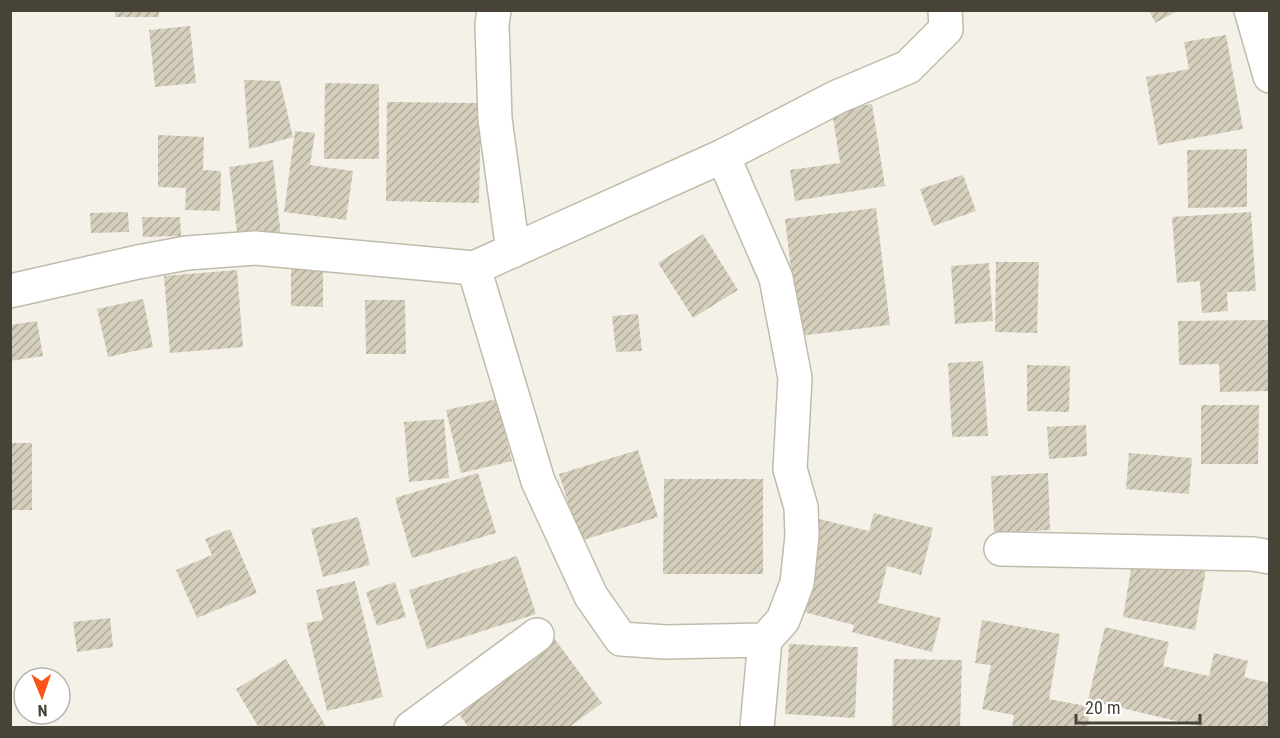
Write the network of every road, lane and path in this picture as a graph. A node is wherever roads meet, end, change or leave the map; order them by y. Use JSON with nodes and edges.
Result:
{"nodes":[{"id":1,"x":494,"y":10,"type":"edge"},
{"id":2,"x":945,"y":10,"type":"edge"},
{"id":3,"x":1251,"y":10,"type":"edge"},
{"id":4,"x":1269,"y":76,"type":"edge"},
{"id":5,"x":723,"y":156,"type":"junction"},
{"id":6,"x":513,"y":251,"type":"junction"},
{"id":7,"x":474,"y":268,"type":"junction"},
{"id":8,"x":10,"y":291,"type":"edge"},
{"id":9,"x":1001,"y":549,"type":"dead end"},
{"id":10,"x":1269,"y":557,"type":"edge"},
{"id":11,"x":537,"y":635,"type":"dead end"},
{"id":12,"x":765,"y":640,"type":"junction"},
{"id":13,"x":411,"y":728,"type":"edge"},
{"id":14,"x":757,"y":728,"type":"edge"}],
"edges":[{"from":1,"to":6,"type":"street"},
{"from":2,"to":5,"type":"street"},
{"from":3,"to":4,"type":"street"},
{"from":5,"to":6,"type":"street"},
{"from":5,"to":12,"type":"street"},
{"from":6,"to":7,"type":"street"},
{"from":7,"to":8,"type":"street"},
{"from":7,"to":12,"type":"street"},
{"from":9,"to":10,"type":"street"},
{"from":11,"to":13,"type":"street"},
{"from":12,"to":14,"type":"street"}]}
